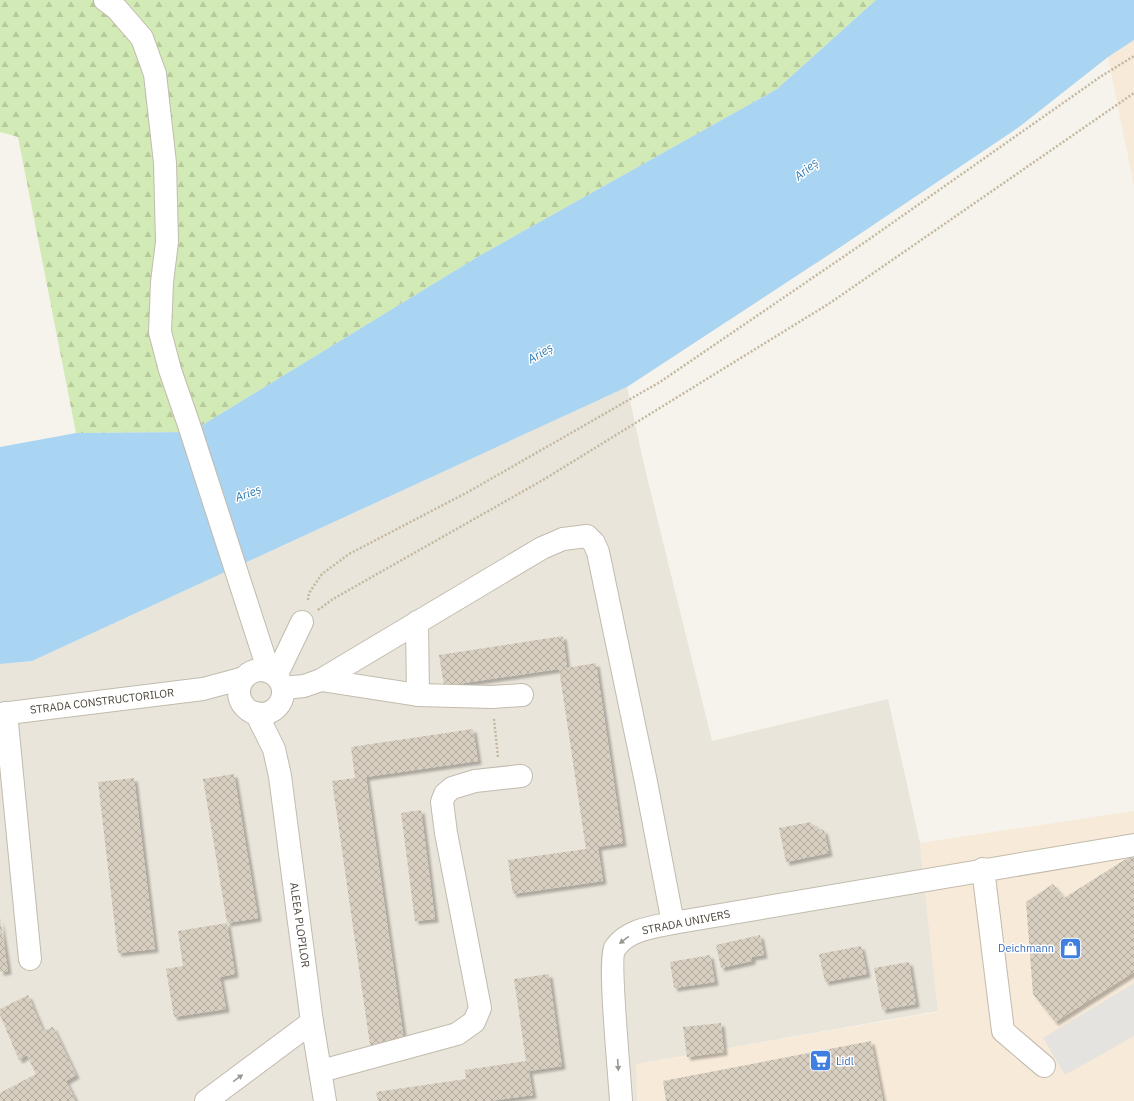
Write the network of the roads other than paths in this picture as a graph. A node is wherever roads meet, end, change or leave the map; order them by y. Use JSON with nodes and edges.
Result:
{"nodes":[{"id":1,"x":105,"y":0,"type":"edge"},
{"id":2,"x":302,"y":622,"type":"road end"},
{"id":3,"x":417,"y":622,"type":"junction"},
{"id":4,"x":244,"y":678,"type":"junction"},
{"id":5,"x":321,"y":680,"type":"junction"},
{"id":6,"x":277,"y":684,"type":"junction"},
{"id":7,"x":203,"y":689,"type":"junction"},
{"id":8,"x":418,"y":695,"type":"junction"},
{"id":9,"x":522,"y":695,"type":"dead end"},
{"id":10,"x":250,"y":709,"type":"junction"},
{"id":11,"x":3,"y":713,"type":"edge"},
{"id":12,"x":274,"y":749,"type":"junction"},
{"id":13,"x":510,"y":777,"type":"road end"},
{"id":14,"x":1134,"y":845,"type":"edge"},
{"id":15,"x":983,"y":869,"type":"junction"},
{"id":16,"x":674,"y":923,"type":"junction"},
{"id":17,"x":30,"y":959,"type":"dead end"},
{"id":18,"x":312,"y":1022,"type":"junction"},
{"id":19,"x":1044,"y":1066,"type":"dead end"},
{"id":20,"x":321,"y":1071,"type":"junction"},
{"id":21,"x":206,"y":1101,"type":"edge"},
{"id":22,"x":325,"y":1101,"type":"edge"},
{"id":23,"x":621,"y":1101,"type":"edge"}],
"edges":[{"from":1,"to":6,"type":"street"},
{"from":2,"to":6,"type":"street"},
{"from":3,"to":5,"type":"street"},
{"from":3,"to":8,"type":"street"},
{"from":3,"to":16,"type":"street"},
{"from":4,"to":6,"type":"street","name":"STRADA CONSTRUCTORILOR"},
{"from":4,"to":7,"type":"street","name":"STRADA CONSTRUCTORILOR"},
{"from":4,"to":10,"type":"street","name":"ALEEA PLOPILOR"},
{"from":5,"to":6,"type":"street","name":"STRADA CONSTRUCTORILOR"},
{"from":5,"to":8,"type":"street"},
{"from":6,"to":10,"type":"street"},
{"from":6,"to":12,"type":"street","name":"ALEEA PLOPILOR"},
{"from":7,"to":10,"type":"street","name":"STRADA CONSTRUCTORILOR"},
{"from":7,"to":11,"type":"street","name":"STRADA CONSTRUCTORILOR"},
{"from":8,"to":9,"type":"street"},
{"from":10,"to":12,"type":"street","name":"ALEEA PLOPILOR"},
{"from":11,"to":17,"type":"street"},
{"from":12,"to":18,"type":"street","name":"ALEEA PLOPILOR"},
{"from":13,"to":20,"type":"street"},
{"from":14,"to":15,"type":"street","name":"STRADA UNIVERS"},
{"from":15,"to":16,"type":"street","name":"STRADA UNIVERS"},
{"from":15,"to":19,"type":"street"},
{"from":16,"to":23,"type":"street","name":"STRADA UNIVERS","one_way":true},
{"from":18,"to":20,"type":"street","name":"ALEEA PLOPILOR"},
{"from":21,"to":18,"type":"street","one_way":true},
{"from":20,"to":22,"type":"street","name":"ALEEA PLOPILOR"}]}
